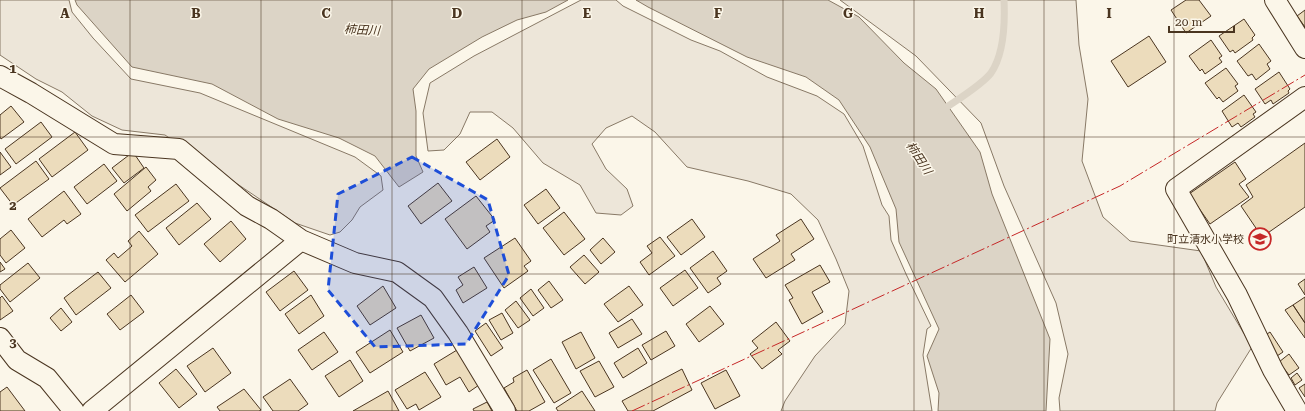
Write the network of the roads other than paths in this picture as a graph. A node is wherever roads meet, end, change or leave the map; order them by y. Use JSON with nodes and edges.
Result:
{"nodes":[{"id":1,"x":1274,"y":0,"type":"edge"},
{"id":2,"x":1305,"y":48,"type":"edge"},
{"id":3,"x":0,"y":76,"type":"edge"},
{"id":4,"x":1305,"y":97,"type":"edge"},
{"id":5,"x":301,"y":240,"type":"junction"},
{"id":6,"x":0,"y":338,"type":"edge"},
{"id":7,"x":74,"y":411,"type":"edge"},
{"id":8,"x":92,"y":411,"type":"edge"},
{"id":9,"x":505,"y":411,"type":"edge"},
{"id":10,"x":1297,"y":411,"type":"edge"}],
"edges":[{"from":1,"to":2,"type":"street"},
{"from":3,"to":5,"type":"street"},
{"from":4,"to":10,"type":"street"},
{"from":5,"to":8,"type":"street"},
{"from":5,"to":9,"type":"street"},
{"from":6,"to":7,"type":"street"}]}
